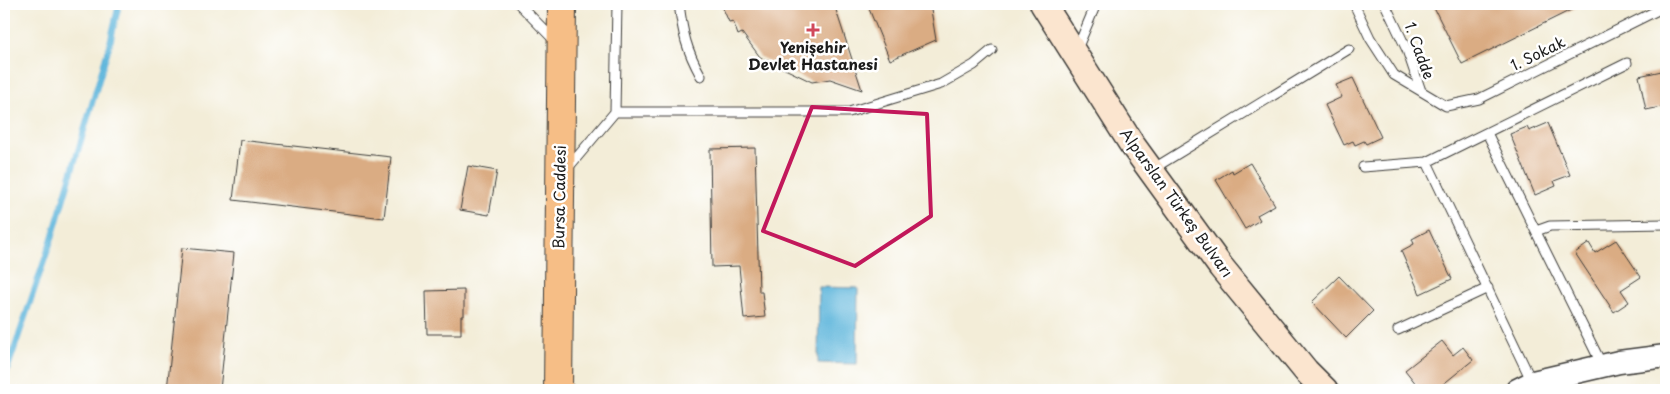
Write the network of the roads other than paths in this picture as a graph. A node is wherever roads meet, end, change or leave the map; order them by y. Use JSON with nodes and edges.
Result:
{"nodes":[{"id":1,"x":518,"y":4,"type":"edge"},
{"id":2,"x":562,"y":4,"type":"edge"},
{"id":3,"x":617,"y":4,"type":"edge"},
{"id":4,"x":679,"y":4,"type":"edge"},
{"id":5,"x":1043,"y":4,"type":"edge"},
{"id":6,"x":1096,"y":4,"type":"edge"},
{"id":7,"x":1354,"y":4,"type":"edge"},
{"id":8,"x":1385,"y":4,"type":"edge"},
{"id":9,"x":1666,"y":6,"type":"edge"},
{"id":10,"x":561,"y":47,"type":"junction"},
{"id":11,"x":1349,"y":48,"type":"dead end"},
{"id":12,"x":992,"y":50,"type":"dead end"},
{"id":13,"x":1075,"y":54,"type":"junction"},
{"id":14,"x":1627,"y":63,"type":"dead end"},
{"id":15,"x":701,"y":76,"type":"dead end"},
{"id":16,"x":1421,"y":91,"type":"junction"},
{"id":17,"x":615,"y":112,"type":"junction"},
{"id":18,"x":1487,"y":132,"type":"junction"},
{"id":19,"x":1427,"y":162,"type":"junction"},
{"id":20,"x":1363,"y":167,"type":"dead end"},
{"id":21,"x":1150,"y":170,"type":"junction"},
{"id":22,"x":561,"y":176,"type":"junction"},
{"id":23,"x":1666,"y":224,"type":"edge"},
{"id":24,"x":1536,"y":231,"type":"junction"},
{"id":25,"x":1488,"y":288,"type":"junction"},
{"id":26,"x":1398,"y":330,"type":"dead end"},
{"id":27,"x":1666,"y":356,"type":"edge"},
{"id":28,"x":1602,"y":366,"type":"junction"},
{"id":29,"x":1525,"y":386,"type":"edge"},
{"id":30,"x":558,"y":390,"type":"edge"},
{"id":31,"x":1325,"y":390,"type":"edge"}],
"edges":[{"from":1,"to":10,"type":"lane"},
{"from":2,"to":10,"type":"main road","name":"Bursa Caddesi"},
{"from":3,"to":17,"type":"lane"},
{"from":4,"to":15,"type":"lane"},
{"from":5,"to":13,"type":"main road","name":"Alparslan Türkeş Bulvarı"},
{"from":6,"to":13,"type":"lane"},
{"from":7,"to":16,"type":"lane","name":"1. Cadde"},
{"from":8,"to":16,"type":"lane","name":"1. Cadde"},
{"from":9,"to":16,"type":"lane","name":"1. Sokak"},
{"from":10,"to":22,"type":"main road","name":"Bursa Caddesi"},
{"from":11,"to":21,"type":"lane"},
{"from":12,"to":17,"type":"lane"},
{"from":13,"to":21,"type":"main road","name":"Alparslan Türkeş Bulvarı"},
{"from":14,"to":18,"type":"lane"},
{"from":17,"to":22,"type":"lane"},
{"from":18,"to":19,"type":"lane"},
{"from":18,"to":24,"type":"lane"},
{"from":19,"to":20,"type":"lane"},
{"from":19,"to":25,"type":"lane"},
{"from":21,"to":31,"type":"main road","name":"Alparslan Türkeş Bulvarı"},
{"from":22,"to":30,"type":"main road","name":"Bursa Caddesi"},
{"from":23,"to":24,"type":"lane"},
{"from":24,"to":28,"type":"lane"},
{"from":25,"to":26,"type":"lane"},
{"from":25,"to":29,"type":"lane"},
{"from":27,"to":28,"type":"street"},
{"from":28,"to":29,"type":"street"}]}
